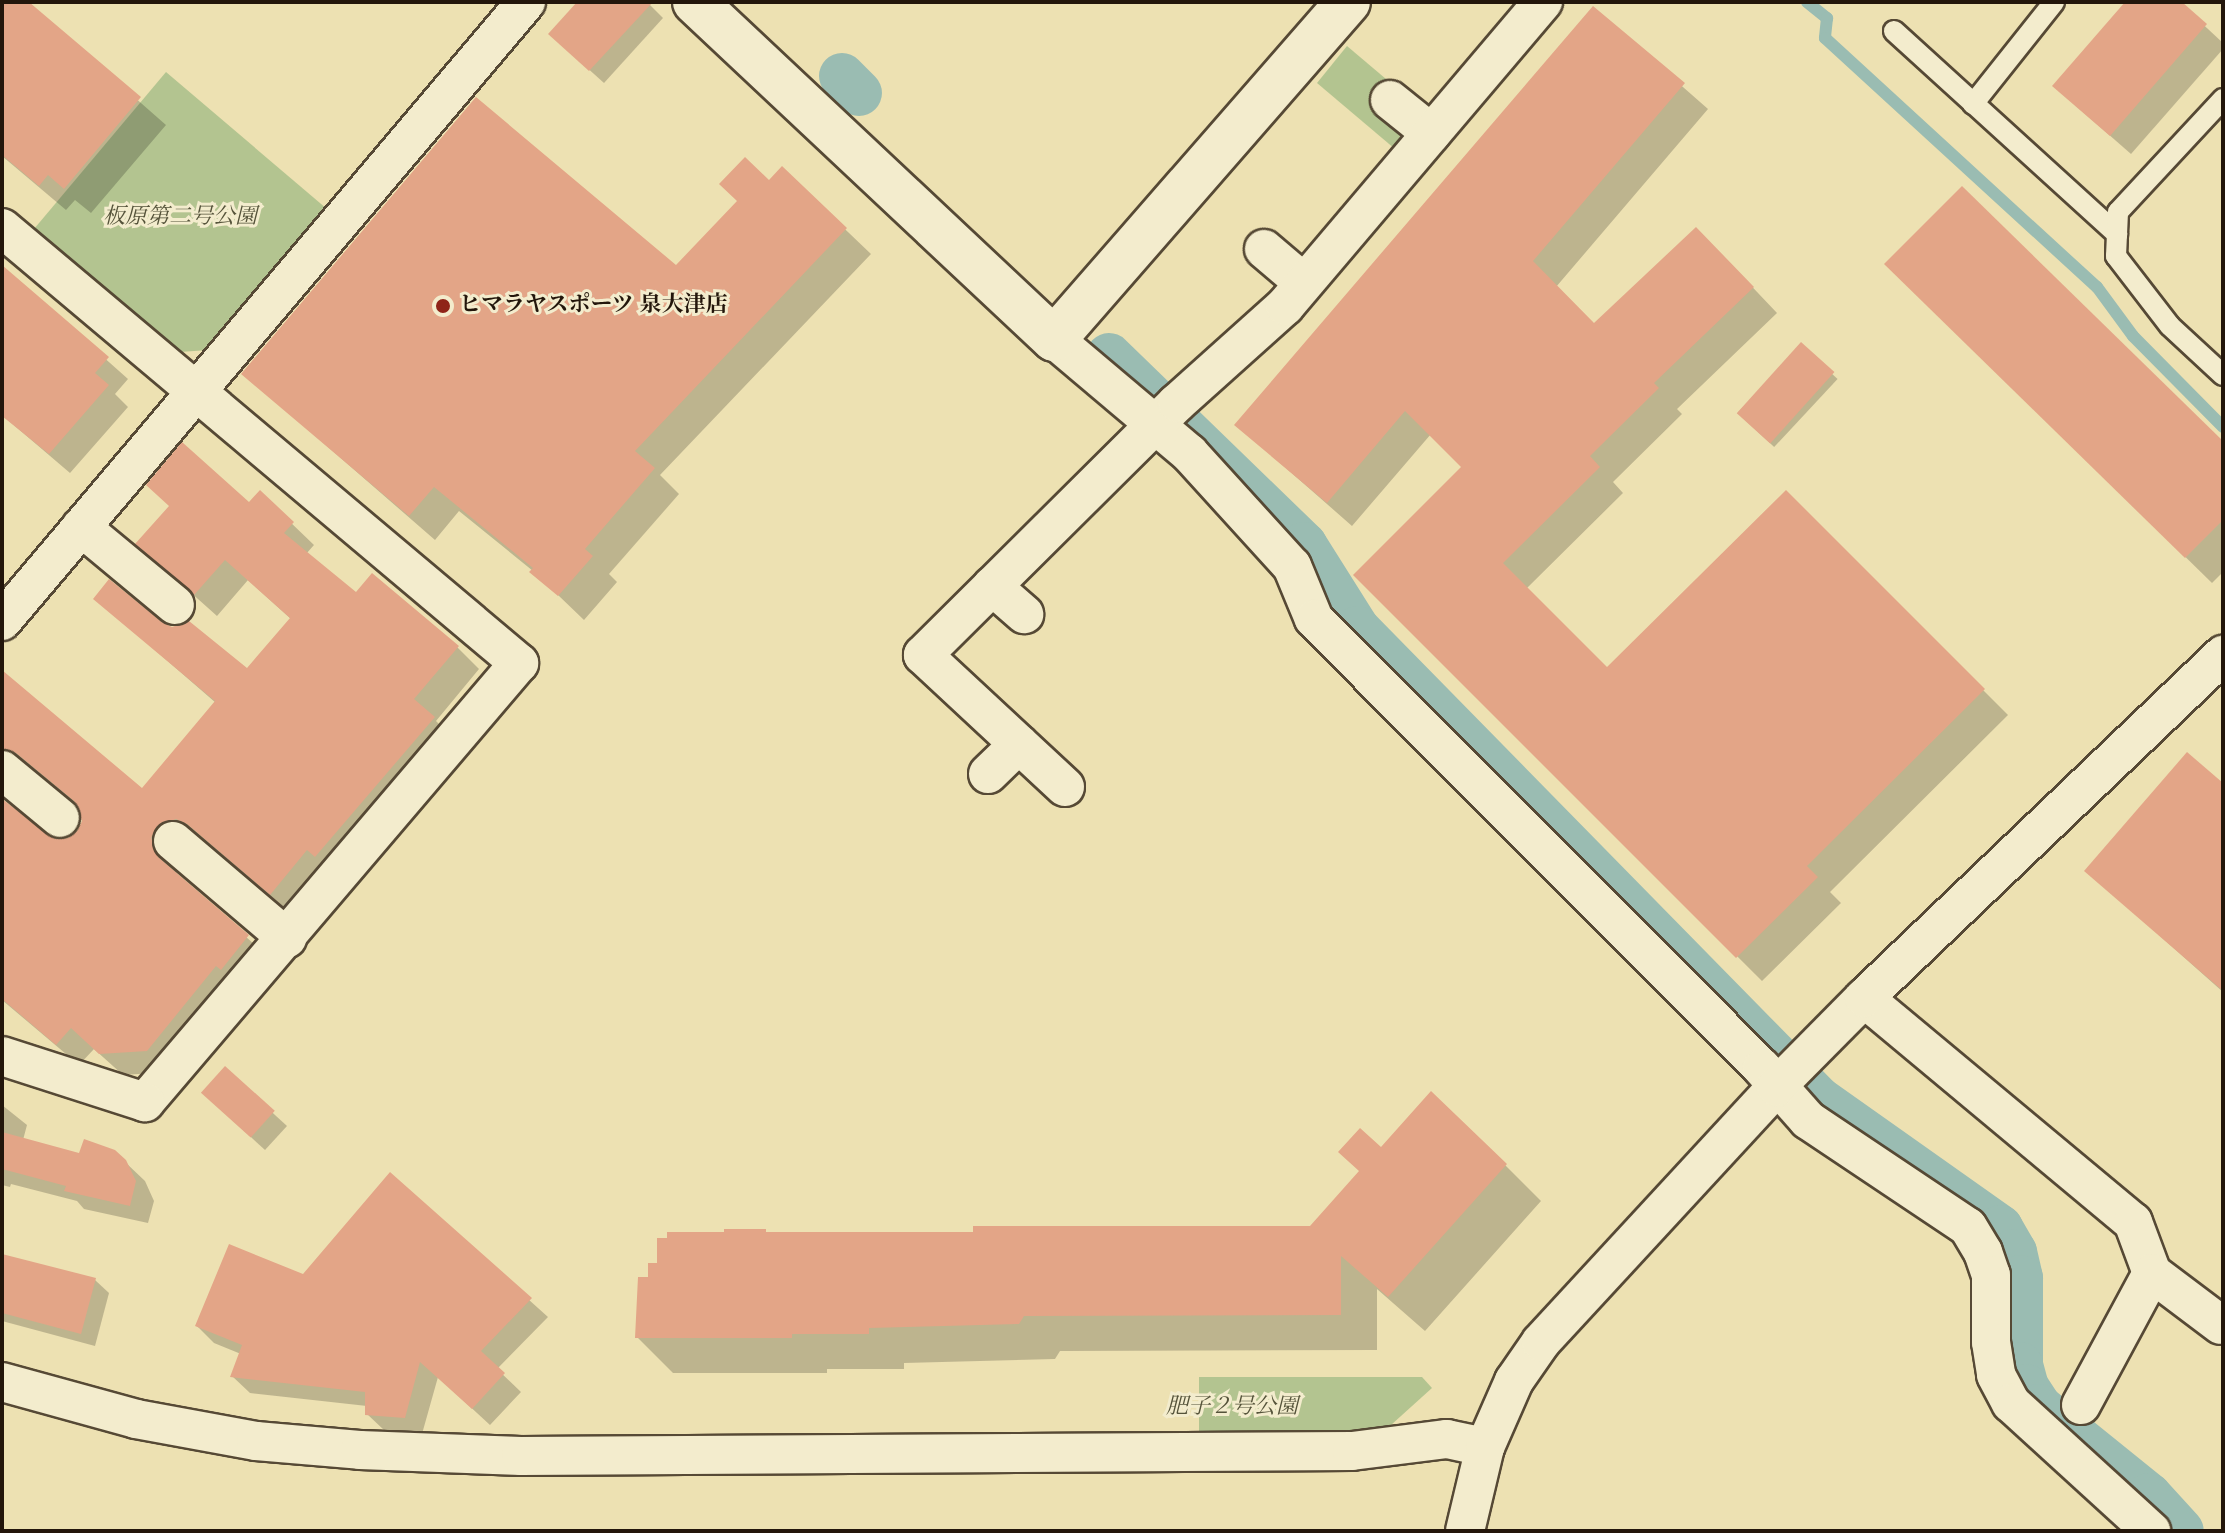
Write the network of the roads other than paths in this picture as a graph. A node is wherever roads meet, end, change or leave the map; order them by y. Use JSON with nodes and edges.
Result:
{"nodes":[{"id":1,"x":526,"y":2,"type":"edge"},
{"id":2,"x":695,"y":2,"type":"edge"},
{"id":3,"x":1348,"y":2,"type":"edge"},
{"id":4,"x":1543,"y":2,"type":"edge"},
{"id":5,"x":2054,"y":2,"type":"edge"},
{"id":6,"x":1894,"y":31,"type":"dead end"},
{"id":7,"x":2223,"y":99,"type":"edge"},
{"id":8,"x":1390,"y":100,"type":"dead end"},
{"id":9,"x":1973,"y":104,"type":"junction"},
{"id":10,"x":1431,"y":133,"type":"junction"},
{"id":11,"x":2,"y":228,"type":"edge"},
{"id":12,"x":2117,"y":234,"type":"junction"},
{"id":13,"x":1264,"y":249,"type":"dead end"},
{"id":14,"x":1304,"y":283,"type":"junction"},
{"id":15,"x":1054,"y":339,"type":"junction"},
{"id":16,"x":2223,"y":375,"type":"edge"},
{"id":17,"x":196,"y":390,"type":"junction"},
{"id":18,"x":1165,"y":415,"type":"junction"},
{"id":19,"x":81,"y":527,"type":"junction"},
{"id":20,"x":992,"y":586,"type":"junction"},
{"id":21,"x":175,"y":605,"type":"dead end"},
{"id":22,"x":1024,"y":614,"type":"dead end"},
{"id":23,"x":2,"y":621,"type":"edge"},
{"id":24,"x":2223,"y":655,"type":"edge"},
{"id":25,"x":1019,"y":744,"type":"junction"},
{"id":26,"x":2,"y":770,"type":"edge"},
{"id":27,"x":988,"y":774,"type":"dead end"},
{"id":28,"x":1065,"y":787,"type":"dead end"},
{"id":29,"x":60,"y":818,"type":"dead end"},
{"id":30,"x":173,"y":841,"type":"dead end"},
{"id":31,"x":287,"y":938,"type":"junction"},
{"id":32,"x":1864,"y":998,"type":"junction"},
{"id":33,"x":2,"y":1056,"type":"edge"},
{"id":34,"x":1778,"y":1084,"type":"junction"},
{"id":35,"x":2152,"y":1273,"type":"junction"},
{"id":36,"x":2221,"y":1325,"type":"dead end"},
{"id":37,"x":2,"y":1382,"type":"edge"},
{"id":38,"x":2081,"y":1405,"type":"dead end"},
{"id":39,"x":1483,"y":1457,"type":"junction"},
{"id":40,"x":1465,"y":1531,"type":"edge"},
{"id":41,"x":2151,"y":1531,"type":"edge"}],
"edges":[{"from":1,"to":17,"type":"street"},
{"from":2,"to":15,"type":"street"},
{"from":3,"to":15,"type":"street"},
{"from":4,"to":10,"type":"street"},
{"from":5,"to":9,"type":"lane"},
{"from":6,"to":9,"type":"lane"},
{"from":7,"to":12,"type":"lane"},
{"from":8,"to":10,"type":"street"},
{"from":9,"to":12,"type":"lane"},
{"from":10,"to":14,"type":"street"},
{"from":11,"to":17,"type":"street"},
{"from":12,"to":16,"type":"lane"},
{"from":13,"to":14,"type":"street"},
{"from":14,"to":18,"type":"street"},
{"from":15,"to":18,"type":"street"},
{"from":17,"to":19,"type":"street"},
{"from":17,"to":31,"type":"street"},
{"from":18,"to":20,"type":"street"},
{"from":18,"to":34,"type":"street"},
{"from":19,"to":21,"type":"street"},
{"from":19,"to":23,"type":"street"},
{"from":20,"to":22,"type":"street"},
{"from":20,"to":25,"type":"street"},
{"from":24,"to":32,"type":"street"},
{"from":25,"to":27,"type":"street"},
{"from":25,"to":28,"type":"street"},
{"from":26,"to":29,"type":"street"},
{"from":30,"to":31,"type":"street"},
{"from":31,"to":33,"type":"street"},
{"from":32,"to":34,"type":"street"},
{"from":32,"to":35,"type":"street"},
{"from":34,"to":39,"type":"street"},
{"from":34,"to":41,"type":"street"},
{"from":35,"to":36,"type":"street"},
{"from":35,"to":38,"type":"street"},
{"from":37,"to":39,"type":"street"},
{"from":39,"to":40,"type":"street"}]}
